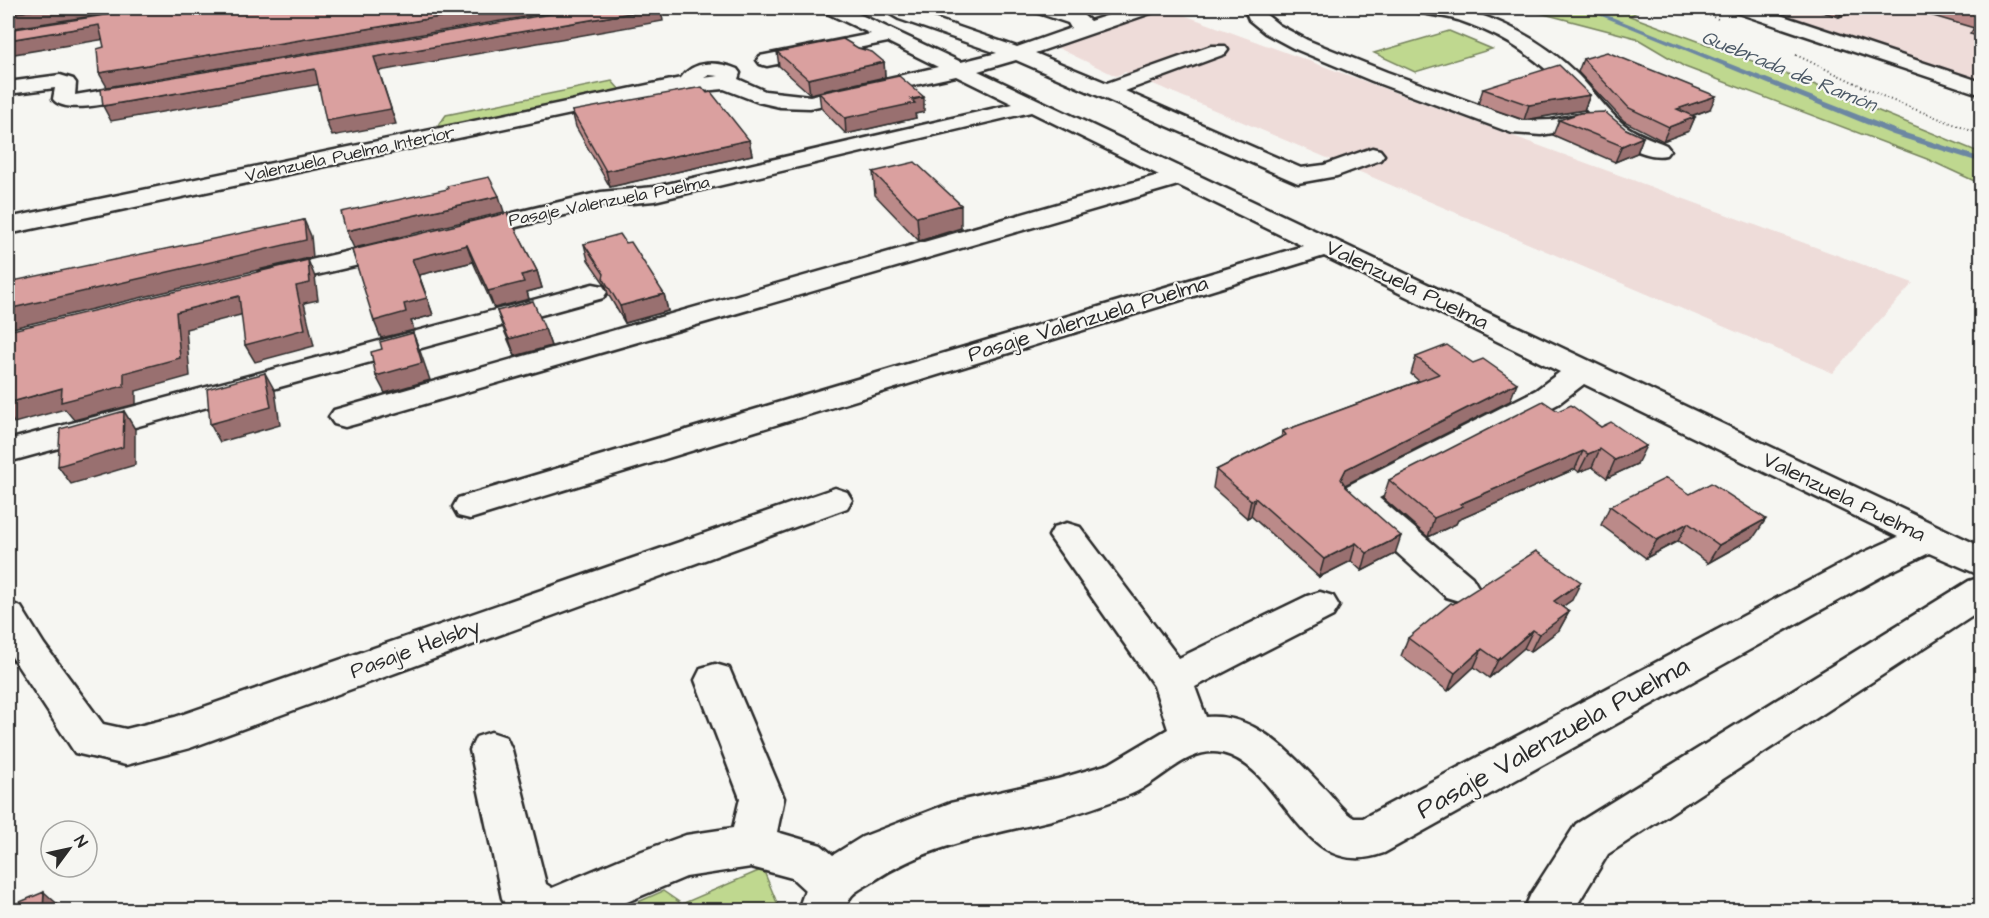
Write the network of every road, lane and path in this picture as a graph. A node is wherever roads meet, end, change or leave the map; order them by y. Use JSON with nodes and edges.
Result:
{"nodes":[{"id":1,"x":832,"y":8,"type":"edge"},
{"id":2,"x":889,"y":8,"type":"edge"},
{"id":3,"x":1042,"y":8,"type":"edge"},
{"id":4,"x":1147,"y":8,"type":"edge"},
{"id":5,"x":1253,"y":8,"type":"edge"},
{"id":6,"x":1423,"y":8,"type":"edge"},
{"id":7,"x":1691,"y":8,"type":"edge"},
{"id":8,"x":1742,"y":8,"type":"edge"},
{"id":9,"x":1723,"y":22,"type":"dead end"},
{"id":10,"x":1088,"y":27,"type":"junction"},
{"id":11,"x":891,"y":36,"type":"junction"},
{"id":12,"x":1218,"y":50,"type":"dead end"},
{"id":13,"x":1786,"y":50,"type":"dead end"},
{"id":14,"x":1016,"y":53,"type":"junction"},
{"id":15,"x":766,"y":60,"type":"dead end"},
{"id":16,"x":961,"y":70,"type":"junction"},
{"id":17,"x":165,"y":86,"type":"edge"},
{"id":18,"x":8,"y":88,"type":"edge"},
{"id":19,"x":1982,"y":89,"type":"edge"},
{"id":20,"x":1106,"y":91,"type":"junction"},
{"id":21,"x":1035,"y":105,"type":"junction"},
{"id":22,"x":436,"y":116,"type":"dead end"},
{"id":23,"x":1604,"y":118,"type":"junction"},
{"id":24,"x":1063,"y":119,"type":"junction"},
{"id":25,"x":1982,"y":135,"type":"edge"},
{"id":26,"x":421,"y":139,"type":"junction"},
{"id":27,"x":1658,"y":150,"type":"dead end"},
{"id":28,"x":1372,"y":155,"type":"dead end"},
{"id":29,"x":841,"y":171,"type":"dead end"},
{"id":30,"x":1182,"y":176,"type":"junction"},
{"id":31,"x":8,"y":226,"type":"edge"},
{"id":32,"x":450,"y":235,"type":"edge"},
{"id":33,"x":415,"y":243,"type":"edge"},
{"id":34,"x":1328,"y":247,"type":"junction"},
{"id":35,"x":240,"y":285,"type":"edge"},
{"id":36,"x":593,"y":292,"type":"dead end"},
{"id":37,"x":1583,"y":370,"type":"junction"},
{"id":38,"x":345,"y":417,"type":"dead end"},
{"id":39,"x":8,"y":452,"type":"edge"},
{"id":40,"x":835,"y":500,"type":"dead end"},
{"id":41,"x":470,"y":507,"type":"dead end"},
{"id":42,"x":1066,"y":536,"type":"dead end"},
{"id":43,"x":1929,"y":538,"type":"junction"},
{"id":44,"x":1982,"y":563,"type":"edge"},
{"id":45,"x":1459,"y":587,"type":"dead end"},
{"id":46,"x":1982,"y":591,"type":"edge"},
{"id":47,"x":1320,"y":606,"type":"dead end"},
{"id":48,"x":8,"y":617,"type":"edge"},
{"id":49,"x":715,"y":680,"type":"dead end"},
{"id":50,"x":1172,"y":680,"type":"junction"},
{"id":51,"x":1192,"y":736,"type":"junction"},
{"id":52,"x":491,"y":750,"type":"dead end"},
{"id":53,"x":751,"y":846,"type":"junction"},
{"id":54,"x":827,"y":897,"type":"edge"},
{"id":55,"x":544,"y":910,"type":"edge"},
{"id":56,"x":557,"y":910,"type":"edge"},
{"id":57,"x":1548,"y":910,"type":"edge"}],
"edges":[{"from":1,"to":11,"type":"street","name":"Valenzuela Puelma"},
{"from":2,"to":14,"type":"street"},
{"from":3,"to":10,"type":"street"},
{"from":4,"to":10,"type":"street","name":"Valenzuela Puelma Interior"},
{"from":5,"to":23,"type":"street"},
{"from":6,"to":23,"type":"street"},
{"from":7,"to":9,"type":"path"},
{"from":8,"to":19,"type":"street"},
{"from":10,"to":14,"type":"street","name":"Valenzuela Puelma Interior"},
{"from":11,"to":15,"type":"street"},
{"from":11,"to":16,"type":"street","name":"Valenzuela Puelma"},
{"from":12,"to":20,"type":"street"},
{"from":13,"to":25,"type":"path"},
{"from":14,"to":16,"type":"street","name":"Valenzuela Puelma Interior"},
{"from":14,"to":20,"type":"street"},
{"from":16,"to":21,"type":"street","name":"Valenzuela Puelma"},
{"from":16,"to":26,"type":"street","name":"Valenzuela Puelma Interior"},
{"from":17,"to":18,"type":"street"},
{"from":20,"to":28,"type":"street"},
{"from":21,"to":24,"type":"street","name":"Valenzuela Puelma"},
{"from":21,"to":32,"type":"street","name":"Pasaje Valenzuela Puelma"},
{"from":22,"to":26,"type":"street"},
{"from":23,"to":27,"type":"street"},
{"from":24,"to":29,"type":"street"},
{"from":24,"to":30,"type":"street","name":"Valenzuela Puelma"},
{"from":26,"to":31,"type":"street","name":"Valenzuela Puelma Interior"},
{"from":30,"to":34,"type":"street","name":"Valenzuela Puelma"},
{"from":30,"to":38,"type":"street"},
{"from":33,"to":35,"type":"street"},
{"from":34,"to":37,"type":"street","name":"Valenzuela Puelma"},
{"from":34,"to":41,"type":"street","name":"Pasaje Valenzuela Puelma"},
{"from":36,"to":39,"type":"street"},
{"from":37,"to":43,"type":"street","name":"Valenzuela Puelma"},
{"from":37,"to":45,"type":"street"},
{"from":40,"to":48,"type":"street","name":"Pasaje Helsby"},
{"from":42,"to":50,"type":"street"},
{"from":43,"to":44,"type":"street","name":"Valenzuela Puelma"},
{"from":43,"to":51,"type":"street","name":"Pasaje Valenzuela Puelma"},
{"from":46,"to":57,"type":"street"},
{"from":47,"to":50,"type":"street"},
{"from":49,"to":53,"type":"street"},
{"from":50,"to":51,"type":"street"},
{"from":51,"to":54,"type":"street","name":"Pasaje Valenzuela Puelma"},
{"from":52,"to":55,"type":"street"},
{"from":53,"to":54,"type":"street","name":"Pasaje Valenzuela Puelma"},
{"from":53,"to":56,"type":"street","name":"Pasaje Valenzuela Puelma"}]}
